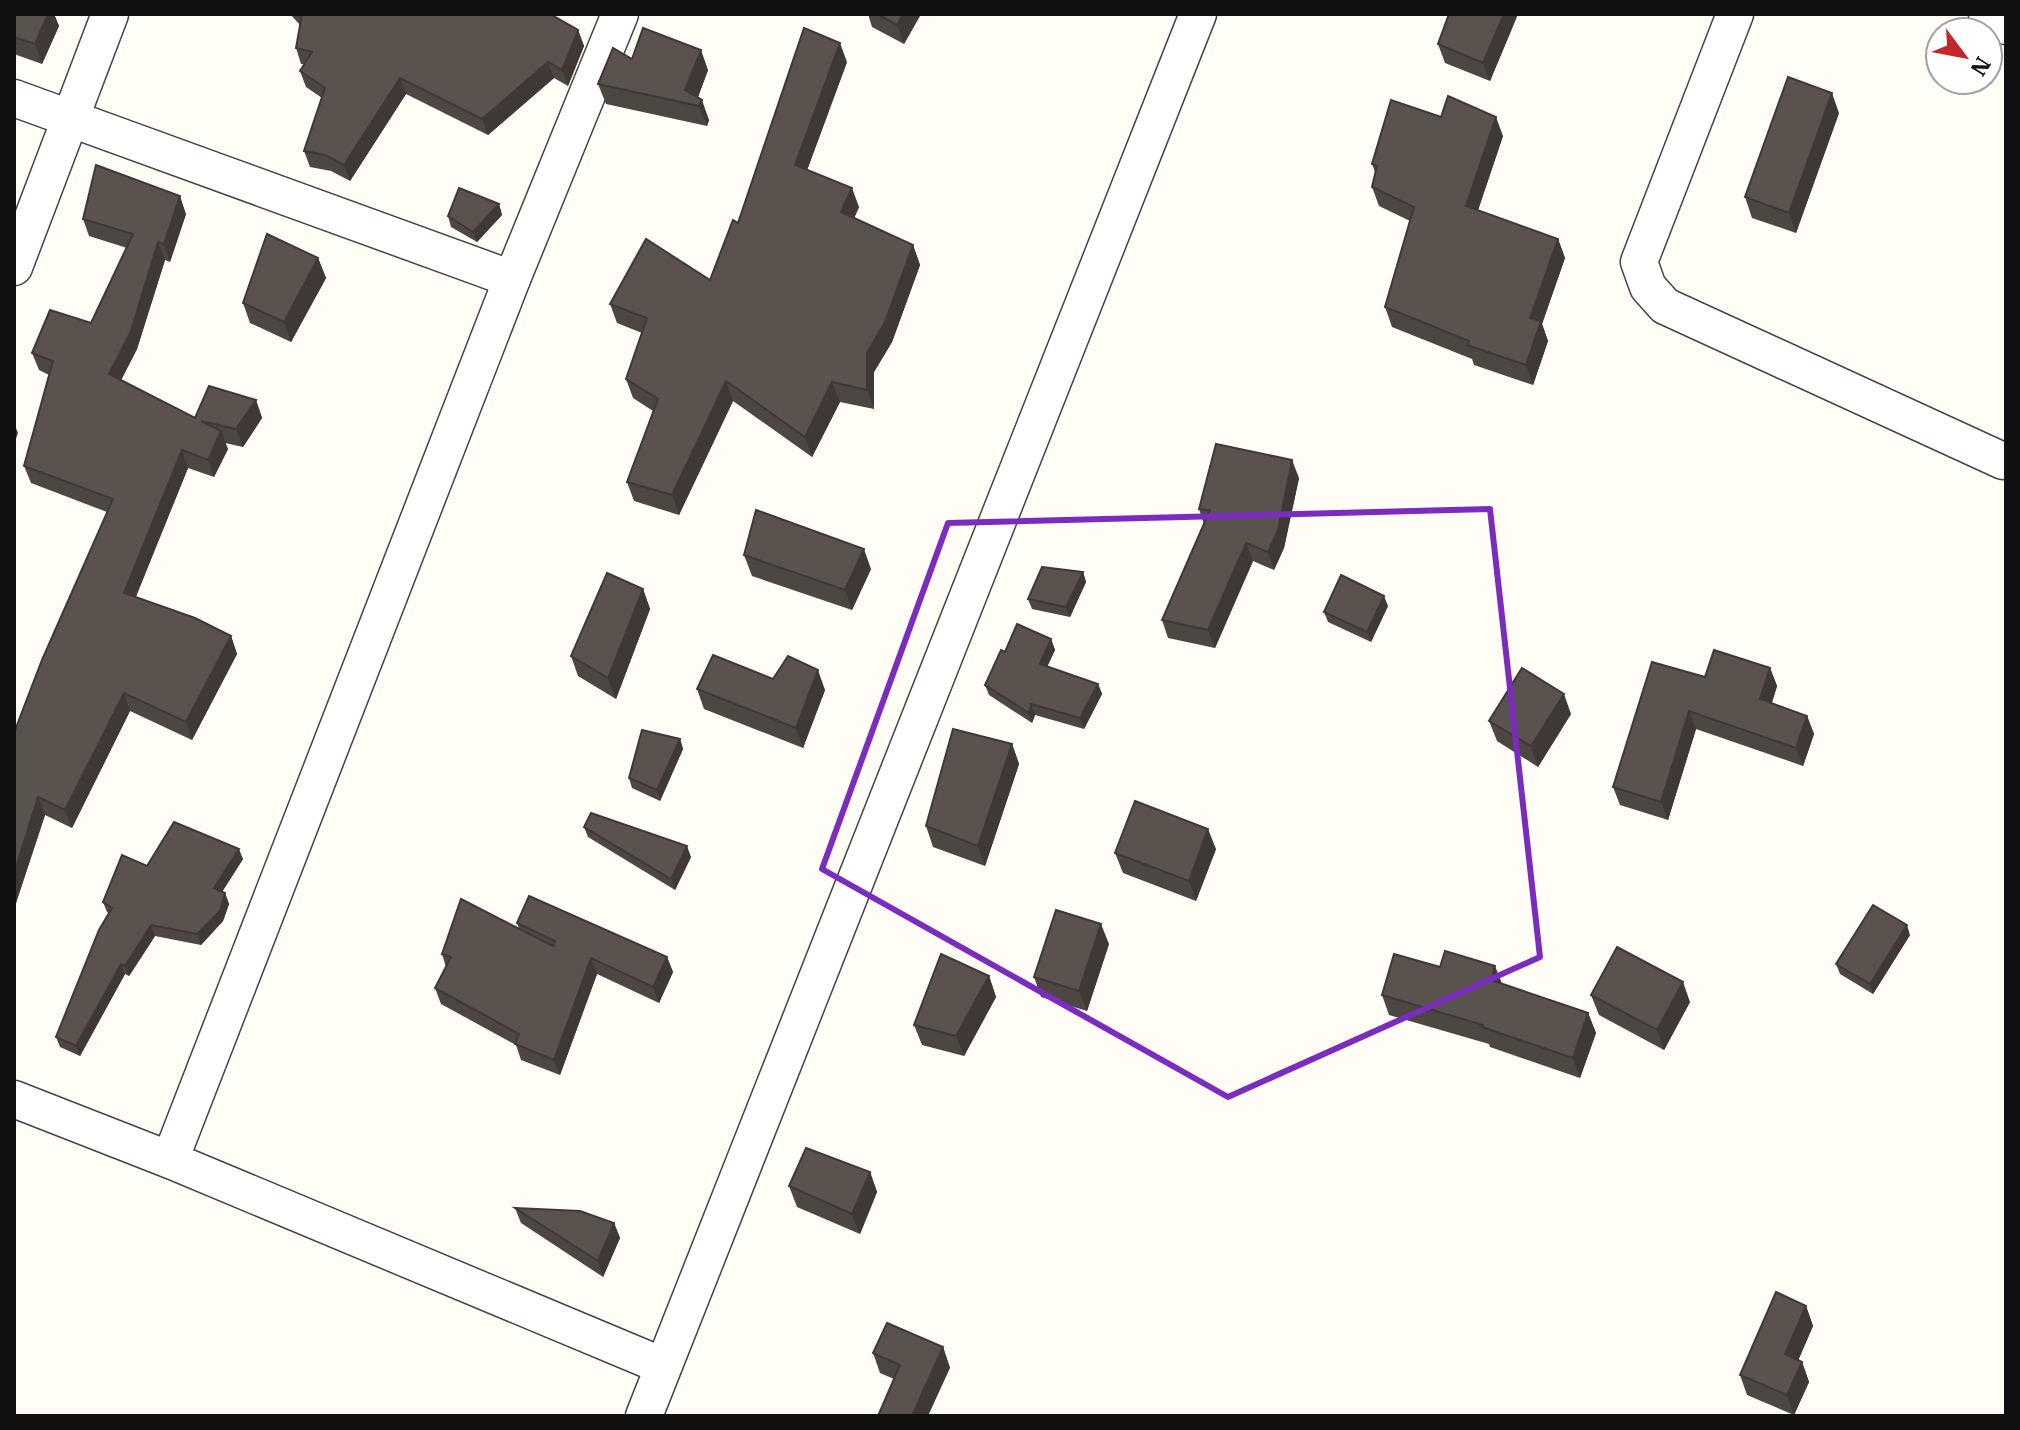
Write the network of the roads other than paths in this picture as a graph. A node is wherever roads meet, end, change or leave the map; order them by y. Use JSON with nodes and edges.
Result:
{"nodes":[{"id":1,"x":110,"y":14,"type":"edge"},
{"id":2,"x":620,"y":14,"type":"edge"},
{"id":3,"x":1198,"y":14,"type":"edge"},
{"id":4,"x":1735,"y":14,"type":"edge"},
{"id":5,"x":1987,"y":14,"type":"edge"},
{"id":6,"x":2006,"y":26,"type":"edge"},
{"id":7,"x":14,"y":98,"type":"edge"},
{"id":8,"x":68,"y":120,"type":"junction"},
{"id":9,"x":14,"y":267,"type":"edge"},
{"id":10,"x":512,"y":279,"type":"junction"},
{"id":11,"x":2006,"y":460,"type":"edge"},
{"id":12,"x":14,"y":1099,"type":"edge"},
{"id":13,"x":170,"y":1160,"type":"junction"},
{"id":14,"x":663,"y":1366,"type":"junction"},
{"id":15,"x":644,"y":1416,"type":"edge"}],
"edges":[{"from":1,"to":8,"type":"street"},
{"from":2,"to":10,"type":"street"},
{"from":3,"to":14,"type":"street"},
{"from":4,"to":11,"type":"street"},
{"from":5,"to":6,"type":"street"},
{"from":7,"to":8,"type":"street"},
{"from":8,"to":9,"type":"street"},
{"from":8,"to":10,"type":"street"},
{"from":10,"to":13,"type":"street"},
{"from":12,"to":13,"type":"street"},
{"from":13,"to":14,"type":"street"},
{"from":14,"to":15,"type":"street"}]}
